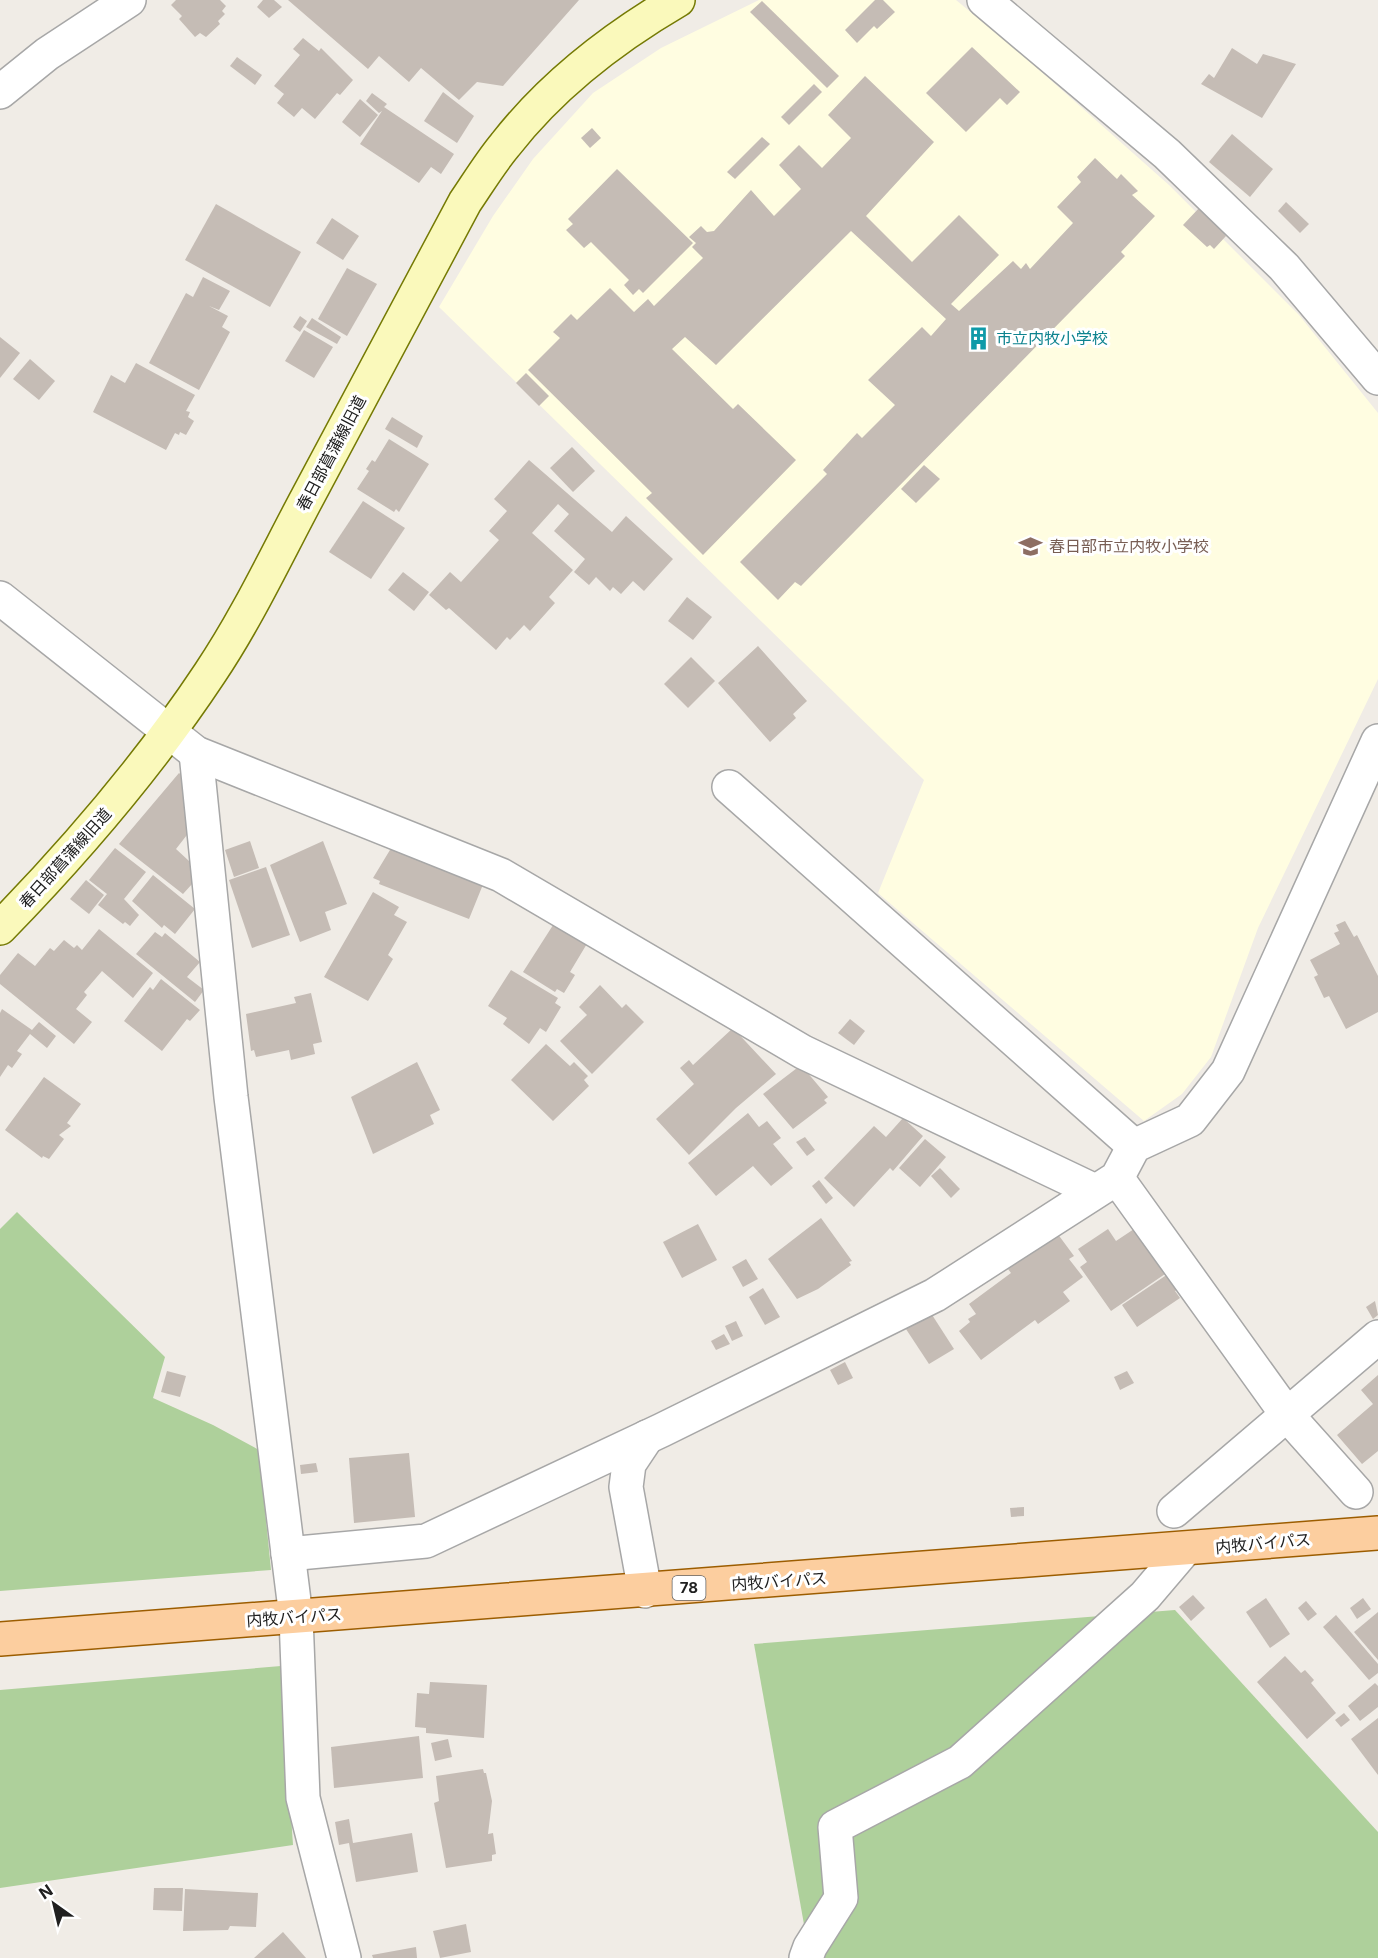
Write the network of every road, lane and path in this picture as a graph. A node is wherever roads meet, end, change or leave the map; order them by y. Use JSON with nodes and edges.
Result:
{"nodes":[{"id":1,"x":678,"y":0,"type":"edge"},
{"id":2,"x":984,"y":0,"type":"edge"},
{"id":3,"x":117,"y":3,"type":"edge"},
{"id":4,"x":0,"y":92,"type":"edge"},
{"id":5,"x":1378,"y":378,"type":"edge"},
{"id":6,"x":0,"y":598,"type":"edge"},
{"id":7,"x":170,"y":732,"type":"junction"},
{"id":8,"x":1378,"y":741,"type":"edge"},
{"id":9,"x":196,"y":753,"type":"junction"},
{"id":10,"x":729,"y":787,"type":"dead end"},
{"id":11,"x":0,"y":928,"type":"edge"},
{"id":12,"x":1134,"y":1146,"type":"junction"},
{"id":13,"x":1106,"y":1184,"type":"junction"},
{"id":14,"x":1378,"y":1337,"type":"edge"},
{"id":15,"x":1288,"y":1416,"type":"junction"},
{"id":16,"x":647,"y":1437,"type":"junction"},
{"id":17,"x":1356,"y":1492,"type":"dead end"},
{"id":18,"x":1174,"y":1511,"type":"dead end"},
{"id":19,"x":1378,"y":1533,"type":"edge"},
{"id":20,"x":1185,"y":1550,"type":"junction"},
{"id":21,"x":288,"y":1554,"type":"junction"},
{"id":22,"x":645,"y":1591,"type":"junction"},
{"id":23,"x":296,"y":1617,"type":"junction"},
{"id":24,"x":0,"y":1639,"type":"edge"},
{"id":25,"x":344,"y":1958,"type":"edge"},
{"id":26,"x":806,"y":1958,"type":"edge"}],
"edges":[{"from":1,"to":7,"type":"street","name":"春日部菖蒲線旧道"},
{"from":2,"to":5,"type":"street"},
{"from":3,"to":4,"type":"street"},
{"from":6,"to":7,"type":"street"},
{"from":7,"to":9,"type":"street"},
{"from":7,"to":11,"type":"street","name":"春日部菖蒲線旧道"},
{"from":8,"to":12,"type":"street"},
{"from":9,"to":13,"type":"street"},
{"from":9,"to":21,"type":"street"},
{"from":10,"to":12,"type":"street"},
{"from":12,"to":13,"type":"street"},
{"from":13,"to":15,"type":"street"},
{"from":13,"to":16,"type":"street"},
{"from":14,"to":15,"type":"street"},
{"from":15,"to":17,"type":"street"},
{"from":15,"to":18,"type":"street"},
{"from":16,"to":21,"type":"street"},
{"from":16,"to":22,"type":"street"},
{"from":19,"to":20,"type":"main road","name":"内牧バイパス","number":"78"},
{"from":20,"to":22,"type":"main road","name":"内牧バイパス","number":"78"},
{"from":20,"to":26,"type":"street"},
{"from":21,"to":23,"type":"street"},
{"from":22,"to":23,"type":"main road","name":"内牧バイパス","number":"78"},
{"from":23,"to":24,"type":"main road","name":"内牧バイパス","number":"78"},
{"from":23,"to":25,"type":"street"}]}
